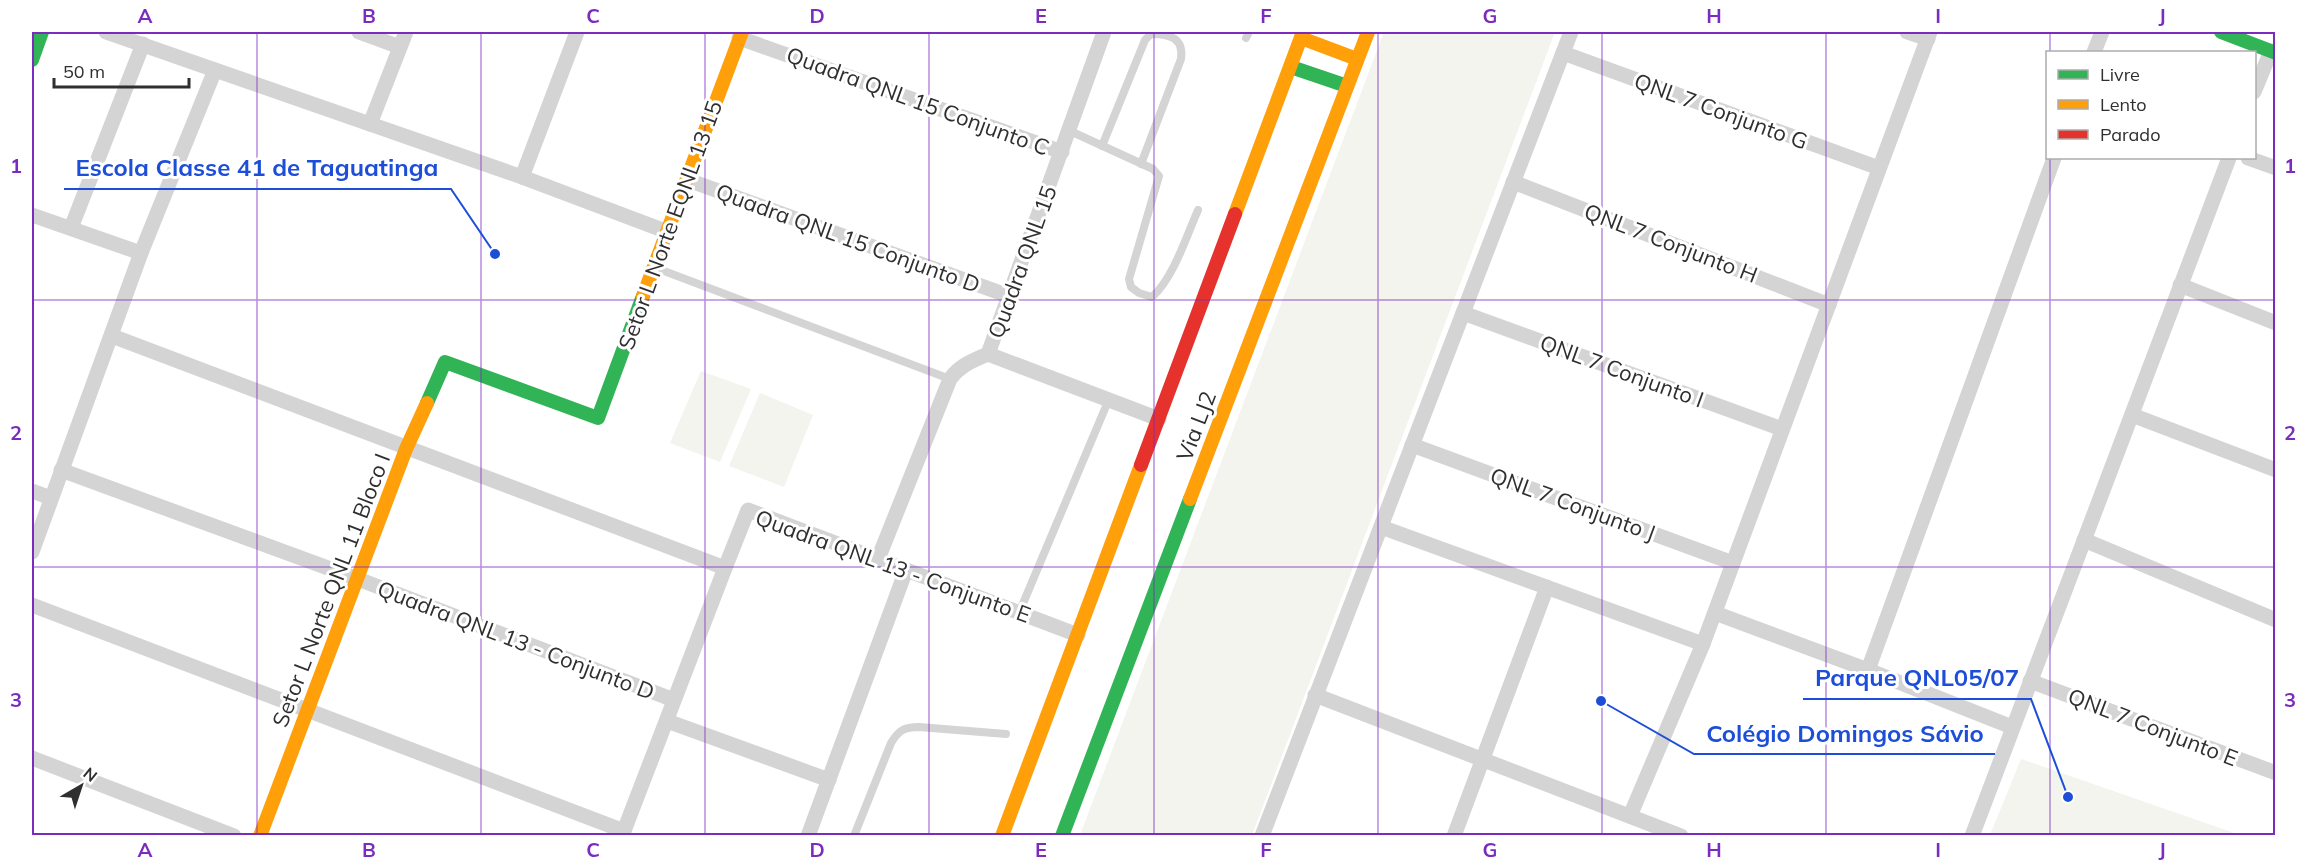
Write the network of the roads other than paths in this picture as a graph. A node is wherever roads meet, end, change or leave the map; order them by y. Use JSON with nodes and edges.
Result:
{"nodes":[{"id":1,"x":42,"y":32,"type":"edge"},
{"id":2,"x":106,"y":32,"type":"edge"},
{"id":3,"x":359,"y":32,"type":"edge"},
{"id":4,"x":405,"y":32,"type":"edge"},
{"id":5,"x":578,"y":32,"type":"edge"},
{"id":6,"x":1104,"y":32,"type":"edge"},
{"id":7,"x":1368,"y":32,"type":"edge"},
{"id":8,"x":1571,"y":32,"type":"edge"},
{"id":9,"x":1907,"y":32,"type":"edge"},
{"id":10,"x":2102,"y":32,"type":"edge"},
{"id":11,"x":2221,"y":32,"type":"edge"},
{"id":12,"x":741,"y":35,"type":"edge"},
{"id":13,"x":1302,"y":35,"type":"edge"},
{"id":14,"x":1929,"y":35,"type":"edge"},
{"id":15,"x":142,"y":44,"type":"junction"},
{"id":16,"x":400,"y":47,"type":"junction"},
{"id":17,"x":2094,"y":51,"type":"edge"},
{"id":18,"x":2273,"y":52,"type":"edge"},
{"id":19,"x":1563,"y":53,"type":"junction"},
{"id":20,"x":1357,"y":59,"type":"junction"},
{"id":21,"x":32,"y":60,"type":"edge"},
{"id":22,"x":1291,"y":67,"type":"junction"},
{"id":23,"x":215,"y":70,"type":"junction"},
{"id":24,"x":1347,"y":86,"type":"junction"},
{"id":25,"x":2256,"y":88,"type":"edge"},
{"id":26,"x":370,"y":124,"type":"junction"},
{"id":27,"x":1070,"y":131,"type":"junction"},
{"id":28,"x":1102,"y":146,"type":"junction"},
{"id":29,"x":1062,"y":152,"type":"junction"},
{"id":30,"x":2054,"y":159,"type":"edge"},
{"id":31,"x":2229,"y":159,"type":"edge"},
{"id":32,"x":2251,"y":159,"type":"edge"},
{"id":33,"x":1141,"y":164,"type":"junction"},
{"id":34,"x":1879,"y":168,"type":"junction"},
{"id":35,"x":2276,"y":168,"type":"edge"},
{"id":36,"x":522,"y":177,"type":"junction"},
{"id":37,"x":688,"y":180,"type":"junction"},
{"id":38,"x":1513,"y":182,"type":"junction"},
{"id":39,"x":1198,"y":210,"type":"dead end"},
{"id":40,"x":32,"y":215,"type":"edge"},
{"id":41,"x":71,"y":228,"type":"junction"},
{"id":42,"x":668,"y":232,"type":"junction"},
{"id":43,"x":141,"y":254,"type":"junction"},
{"id":44,"x":655,"y":268,"type":"junction"},
{"id":45,"x":2180,"y":285,"type":"junction"},
{"id":46,"x":1008,"y":296,"type":"junction"},
{"id":47,"x":1829,"y":305,"type":"junction"},
{"id":48,"x":1463,"y":313,"type":"junction"},
{"id":49,"x":2276,"y":323,"type":"edge"},
{"id":50,"x":112,"y":336,"type":"junction"},
{"id":51,"x":988,"y":354,"type":"junction"},
{"id":52,"x":445,"y":362,"type":"joint"},
{"id":53,"x":950,"y":379,"type":"junction"},
{"id":54,"x":1109,"y":399,"type":"junction"},
{"id":55,"x":2132,"y":415,"type":"junction"},
{"id":56,"x":1159,"y":419,"type":"junction"},
{"id":57,"x":1782,"y":429,"type":"junction"},
{"id":58,"x":1412,"y":445,"type":"junction"},
{"id":59,"x":406,"y":449,"type":"junction"},
{"id":60,"x":61,"y":470,"type":"junction"},
{"id":61,"x":2276,"y":470,"type":"edge"},
{"id":62,"x":32,"y":491,"type":"edge"},
{"id":63,"x":51,"y":498,"type":"junction"},
{"id":64,"x":1381,"y":527,"type":"junction"},
{"id":65,"x":2084,"y":540,"type":"junction"},
{"id":66,"x":32,"y":552,"type":"edge"},
{"id":67,"x":878,"y":559,"type":"junction"},
{"id":68,"x":1733,"y":563,"type":"junction"},
{"id":69,"x":725,"y":568,"type":"junction"},
{"id":70,"x":906,"y":570,"type":"junction"},
{"id":71,"x":358,"y":579,"type":"junction"},
{"id":72,"x":1547,"y":587,"type":"junction"},
{"id":73,"x":32,"y":606,"type":"edge"},
{"id":74,"x":1019,"y":613,"type":"junction"},
{"id":75,"x":1715,"y":613,"type":"junction"},
{"id":76,"x":2276,"y":620,"type":"edge"},
{"id":77,"x":1078,"y":635,"type":"junction"},
{"id":78,"x":1703,"y":644,"type":"junction"},
{"id":79,"x":1868,"y":670,"type":"junction"},
{"id":80,"x":2030,"y":681,"type":"junction"},
{"id":81,"x":1314,"y":695,"type":"junction"},
{"id":82,"x":674,"y":700,"type":"junction"},
{"id":83,"x":308,"y":710,"type":"junction"},
{"id":84,"x":667,"y":721,"type":"junction"},
{"id":85,"x":2012,"y":727,"type":"junction"},
{"id":86,"x":1006,"y":734,"type":"dead end"},
{"id":87,"x":32,"y":758,"type":"edge"},
{"id":88,"x":1481,"y":760,"type":"junction"},
{"id":89,"x":2276,"y":773,"type":"edge"},
{"id":90,"x":829,"y":780,"type":"junction"},
{"id":91,"x":1630,"y":816,"type":"junction"},
{"id":92,"x":623,"y":833,"type":"edge"},
{"id":93,"x":234,"y":836,"type":"edge"},
{"id":94,"x":260,"y":836,"type":"edge"},
{"id":95,"x":808,"y":836,"type":"edge"},
{"id":96,"x":854,"y":836,"type":"edge"},
{"id":97,"x":1002,"y":836,"type":"edge"},
{"id":98,"x":1062,"y":836,"type":"edge"},
{"id":99,"x":1262,"y":836,"type":"edge"},
{"id":100,"x":1454,"y":836,"type":"edge"},
{"id":101,"x":1681,"y":836,"type":"edge"},
{"id":102,"x":1972,"y":836,"type":"edge"}],
"edges":[{"from":1,"to":21,"type":"main road"},
{"from":2,"to":15,"type":"street"},
{"from":3,"to":16,"type":"street"},
{"from":4,"to":16,"type":"street"},
{"from":5,"to":36,"type":"street"},
{"from":6,"to":27,"type":"street","name":"Quadra QNL 15"},
{"from":7,"to":20,"type":"main road","name":"Via LJ2"},
{"from":8,"to":19,"type":"street"},
{"from":9,"to":14,"type":"street"},
{"from":10,"to":17,"type":"street"},
{"from":11,"to":18,"type":"main road"},
{"from":12,"to":29,"type":"street","name":"Quadra QNL 15 Conjunto C"},
{"from":12,"to":37,"type":"main road","name":"Setor L Norte EQNL 13 15"},
{"from":13,"to":20,"type":"main road"},
{"from":13,"to":22,"type":"main road","name":"Via LJ2"},
{"from":14,"to":34,"type":"street"},
{"from":15,"to":23,"type":"street"},
{"from":15,"to":41,"type":"street"},
{"from":16,"to":26,"type":"street"},
{"from":18,"to":25,"type":"street"},
{"from":19,"to":34,"type":"street","name":"QNL 7 Conjunto G"},
{"from":19,"to":38,"type":"street"},
{"from":20,"to":24,"type":"main road","name":"Via LJ2"},
{"from":22,"to":24,"type":"main road"},
{"from":22,"to":56,"type":"main road","name":"Via LJ2"},
{"from":23,"to":26,"type":"street"},
{"from":23,"to":43,"type":"street"},
{"from":24,"to":98,"type":"main road","name":"Via LJ2"},
{"from":26,"to":36,"type":"street"},
{"from":27,"to":28,"type":"lane"},
{"from":27,"to":29,"type":"street","name":"Quadra QNL 15"},
{"from":28,"to":33,"type":"lane"},
{"from":28,"to":33,"type":"lane"},
{"from":29,"to":46,"type":"street","name":"Quadra QNL 15"},
{"from":30,"to":79,"type":"street"},
{"from":31,"to":45,"type":"street"},
{"from":32,"to":35,"type":"street"},
{"from":33,"to":39,"type":"lane"},
{"from":34,"to":47,"type":"street"},
{"from":36,"to":42,"type":"street"},
{"from":37,"to":42,"type":"main road","name":"Setor L Norte EQNL 13 15"},
{"from":37,"to":46,"type":"street","name":"Quadra QNL 15 Conjunto D"},
{"from":38,"to":47,"type":"street","name":"QNL 7 Conjunto H"},
{"from":38,"to":48,"type":"street"},
{"from":40,"to":41,"type":"street"},
{"from":41,"to":43,"type":"street"},
{"from":42,"to":44,"type":"main road","name":"Setor L Norte EQNL 13 15"},
{"from":43,"to":50,"type":"street"},
{"from":44,"to":52,"type":"main road","name":"Setor L Norte EQNL 13 15"},
{"from":44,"to":53,"type":"lane"},
{"from":45,"to":49,"type":"street"},
{"from":45,"to":55,"type":"street"},
{"from":46,"to":51,"type":"street","name":"Quadra QNL 15"},
{"from":47,"to":57,"type":"street"},
{"from":48,"to":57,"type":"street","name":"QNL 7 Conjunto I"},
{"from":48,"to":58,"type":"street"},
{"from":50,"to":59,"type":"street"},
{"from":50,"to":60,"type":"street"},
{"from":51,"to":53,"type":"street"},
{"from":51,"to":54,"type":"street","name":"Quadra QNL 15"},
{"from":52,"to":59,"type":"main road","name":"Setor L Norte QNL 11 Bloco I"},
{"from":53,"to":67,"type":"street"},
{"from":54,"to":56,"type":"street","name":"Quadra QNL 15"},
{"from":54,"to":74,"type":"lane"},
{"from":55,"to":61,"type":"street"},
{"from":55,"to":65,"type":"street"},
{"from":56,"to":77,"type":"main road","name":"Via LJ2"},
{"from":57,"to":68,"type":"street"},
{"from":58,"to":64,"type":"street"},
{"from":58,"to":68,"type":"street","name":"QNL 7 Conjunto J"},
{"from":59,"to":69,"type":"street"},
{"from":59,"to":71,"type":"main road","name":"Setor L Norte QNL 11 Bloco I"},
{"from":60,"to":63,"type":"street"},
{"from":60,"to":71,"type":"street","name":"Quadra QNL 13 - Conjunto D"},
{"from":62,"to":63,"type":"street"},
{"from":63,"to":66,"type":"street"},
{"from":64,"to":72,"type":"street"},
{"from":64,"to":81,"type":"street"},
{"from":65,"to":76,"type":"street"},
{"from":65,"to":80,"type":"street"},
{"from":67,"to":69,"type":"street","name":"Quadra QNL 13 - Conjunto E"},
{"from":67,"to":70,"type":"street","name":"Quadra QNL 13 - Conjunto E"},
{"from":68,"to":75,"type":"street"},
{"from":69,"to":82,"type":"street"},
{"from":70,"to":74,"type":"street","name":"Quadra QNL 13 - Conjunto E"},
{"from":70,"to":90,"type":"street"},
{"from":71,"to":82,"type":"street","name":"Quadra QNL 13 - Conjunto D"},
{"from":71,"to":83,"type":"main road","name":"Setor L Norte QNL 11 Bloco I"},
{"from":72,"to":78,"type":"street"},
{"from":72,"to":88,"type":"street"},
{"from":73,"to":83,"type":"street"},
{"from":74,"to":77,"type":"street","name":"Quadra QNL 13 - Conjunto E"},
{"from":75,"to":78,"type":"street"},
{"from":75,"to":79,"type":"street"},
{"from":77,"to":97,"type":"main road","name":"Via LJ2"},
{"from":78,"to":91,"type":"street"},
{"from":79,"to":85,"type":"street"},
{"from":80,"to":85,"type":"street"},
{"from":80,"to":89,"type":"street","name":"QNL 7 Conjunto E"},
{"from":81,"to":88,"type":"street"},
{"from":81,"to":99,"type":"street"},
{"from":82,"to":84,"type":"street"},
{"from":83,"to":92,"type":"street"},
{"from":83,"to":94,"type":"main road","name":"Setor L Norte QNL 11 Bloco I"},
{"from":84,"to":90,"type":"street"},
{"from":84,"to":92,"type":"street"},
{"from":85,"to":102,"type":"street"},
{"from":86,"to":96,"type":"lane"},
{"from":87,"to":93,"type":"street"},
{"from":88,"to":91,"type":"street"},
{"from":88,"to":100,"type":"street"},
{"from":90,"to":95,"type":"street"},
{"from":91,"to":101,"type":"street"}]}
